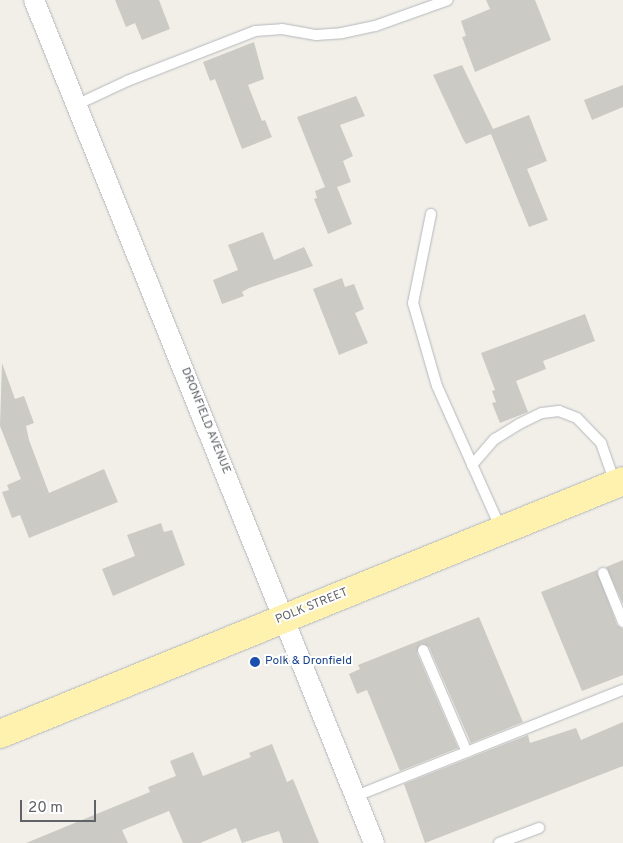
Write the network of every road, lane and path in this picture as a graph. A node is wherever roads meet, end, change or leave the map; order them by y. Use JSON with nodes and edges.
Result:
{"nodes":[{"id":1,"x":34,"y":0,"type":"edge"},
{"id":2,"x":448,"y":0,"type":"edge"},
{"id":3,"x":76,"y":105,"type":"junction"},
{"id":4,"x":431,"y":214,"type":"dead end"},
{"id":5,"x":472,"y":465,"type":"junction"},
{"id":6,"x":619,"y":482,"type":"edge"},
{"id":7,"x":502,"y":530,"type":"junction"},
{"id":8,"x":603,"y":573,"type":"dead end"},
{"id":9,"x":286,"y":618,"type":"junction"},
{"id":10,"x":623,"y":622,"type":"edge"},
{"id":11,"x":423,"y":650,"type":"dead end"},
{"id":12,"x":623,"y":690,"type":"edge"},
{"id":13,"x":0,"y":734,"type":"edge"},
{"id":14,"x":467,"y":752,"type":"junction"},
{"id":15,"x":356,"y":796,"type":"junction"},
{"id":16,"x":539,"y":828,"type":"dead end"},
{"id":17,"x":374,"y":843,"type":"edge"},
{"id":18,"x":500,"y":843,"type":"edge"}],
"edges":[{"from":1,"to":3,"type":"street","name":"DRONFIELD AVENUE"},
{"from":2,"to":3,"type":"lane"},
{"from":3,"to":9,"type":"street","name":"DRONFIELD AVENUE"},
{"from":4,"to":5,"type":"lane"},
{"from":5,"to":6,"type":"lane"},
{"from":5,"to":7,"type":"lane"},
{"from":6,"to":7,"type":"main road","name":"POLK STREET"},
{"from":7,"to":9,"type":"main road","name":"POLK STREET"},
{"from":8,"to":10,"type":"lane"},
{"from":9,"to":13,"type":"main road","name":"POLK STREET"},
{"from":9,"to":15,"type":"street","name":"DRONFIELD AVENUE"},
{"from":11,"to":14,"type":"lane"},
{"from":12,"to":14,"type":"lane"},
{"from":14,"to":15,"type":"lane"},
{"from":15,"to":17,"type":"street","name":"DRONFIELD AVENUE"},
{"from":16,"to":18,"type":"lane"}]}
